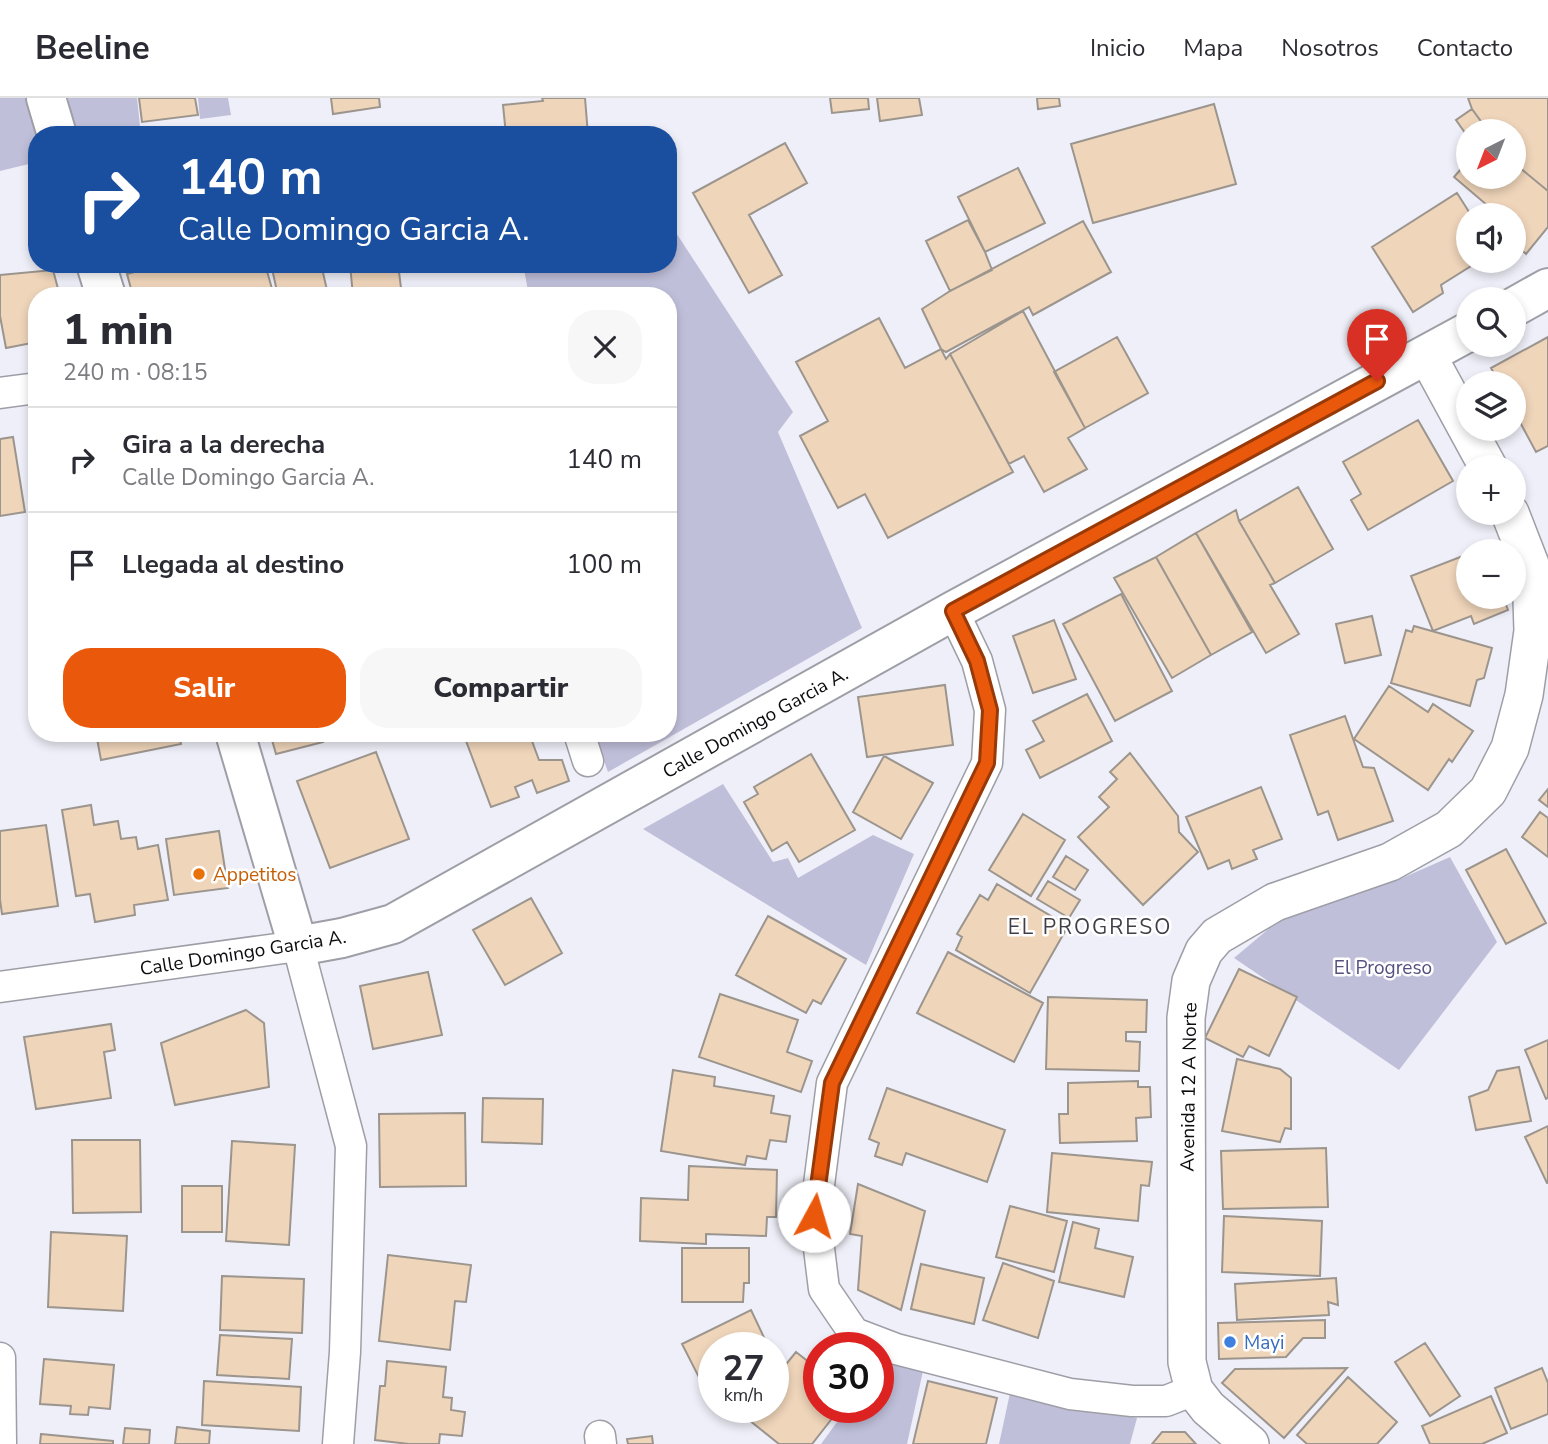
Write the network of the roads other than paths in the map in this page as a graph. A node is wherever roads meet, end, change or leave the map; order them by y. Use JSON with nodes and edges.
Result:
{"nodes":[{"id":1,"x":46,"y":98,"type":"edge"},
{"id":2,"x":54,"y":126,"type":"edge"},
{"id":3,"x":1548,"y":288,"type":"edge"},
{"id":4,"x":1526,"y":300,"type":"edge"},
{"id":5,"x":1456,"y":339,"type":"edge"},
{"id":6,"x":1427,"y":355,"type":"junction"},
{"id":7,"x":28,"y":389,"type":"edge"},
{"id":8,"x":0,"y":393,"type":"edge"},
{"id":9,"x":1481,"y":455,"type":"edge"},
{"id":10,"x":1515,"y":525,"type":"edge"},
{"id":11,"x":953,"y":611,"type":"junction"},
{"id":12,"x":239,"y":742,"type":"edge"},
{"id":13,"x":298,"y":946,"type":"junction"},
{"id":14,"x":0,"y":987,"type":"edge"},
{"id":15,"x":0,"y":1358,"type":"edge"},
{"id":16,"x":1194,"y":1390,"type":"junction"},
{"id":17,"x":1,"y":1444,"type":"edge"},
{"id":18,"x":338,"y":1444,"type":"edge"},
{"id":19,"x":1250,"y":1444,"type":"edge"}],
"edges":[{"from":1,"to":2,"type":"main road"},
{"from":3,"to":4,"type":"main road"},
{"from":5,"to":6,"type":"main road","name":"Calle Domingo Garcia A."},
{"from":6,"to":9,"type":"street"},
{"from":6,"to":11,"type":"main road","name":"Calle Domingo Garcia A."},
{"from":7,"to":8,"type":"street"},
{"from":10,"to":16,"type":"street","name":"Avenida 12 A Norte"},
{"from":11,"to":13,"type":"main road","name":"Calle Domingo Garcia A."},
{"from":11,"to":16,"type":"street"},
{"from":12,"to":13,"type":"main road"},
{"from":13,"to":14,"type":"street","name":"Calle Domingo Garcia A."},
{"from":13,"to":18,"type":"street"},
{"from":15,"to":17,"type":"street"},
{"from":16,"to":19,"type":"street","name":"Avenida 12 A Norte"}]}
